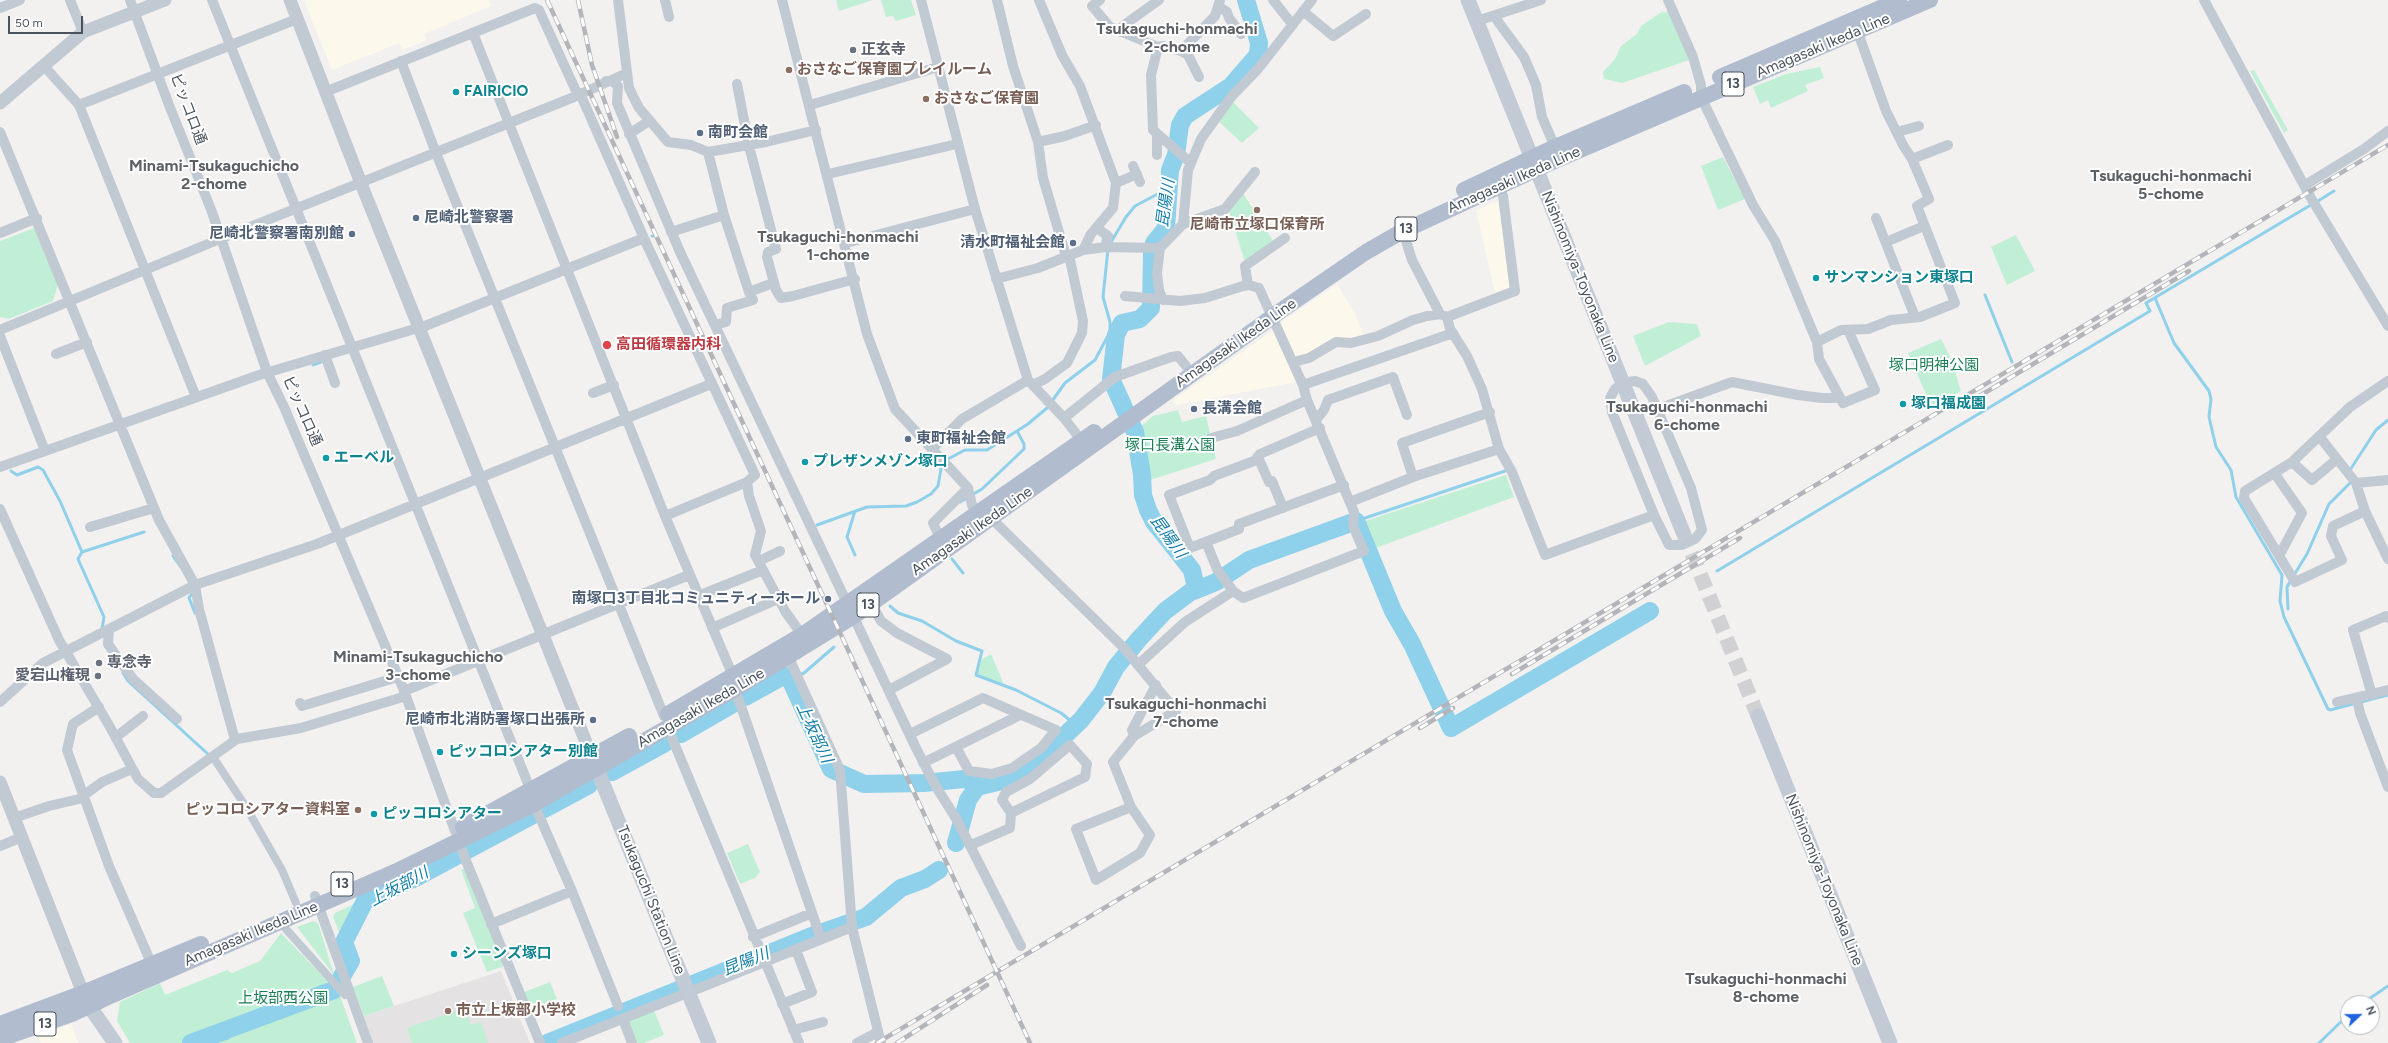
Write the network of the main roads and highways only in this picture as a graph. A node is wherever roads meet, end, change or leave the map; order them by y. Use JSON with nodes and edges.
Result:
{"nodes":[{"id":1,"x":1468,"y":0,"type":"edge"},
{"id":2,"x":1930,"y":0,"type":"edge"},
{"id":3,"x":1897,"y":4,"type":"edge"},
{"id":4,"x":1701,"y":91,"type":"junction"},
{"id":5,"x":1534,"y":164,"type":"junction"},
{"id":6,"x":1271,"y":312,"type":"junction"},
{"id":7,"x":1128,"y":414,"type":"junction"},
{"id":8,"x":975,"y":502,"type":"junction"},
{"id":9,"x":1683,"y":532,"type":"tunnel mouth"},
{"id":10,"x":850,"y":609,"type":"junction"},
{"id":11,"x":734,"y":683,"type":"junction"},
{"id":12,"x":1758,"y":716,"type":"tunnel mouth"},
{"id":13,"x":594,"y":762,"type":"junction"},
{"id":14,"x":317,"y":901,"type":"junction"},
{"id":15,"x":86,"y":1000,"type":"junction"},
{"id":16,"x":0,"y":1024,"type":"edge"},
{"id":17,"x":0,"y":1040,"type":"edge"},
{"id":18,"x":115,"y":1043,"type":"edge"},
{"id":19,"x":709,"y":1043,"type":"edge"},
{"id":20,"x":1890,"y":1043,"type":"edge"}],
"edges":[{"from":1,"to":5,"type":"main road","name":"Nishinomiya-Toyonaka Line"},
{"from":2,"to":3,"type":"main road","name":"Amagasaki Ikeda Line","number":"13"},
{"from":3,"to":4,"type":"main road","name":"Amagasaki Ikeda Line","number":"13"},
{"from":4,"to":5,"type":"main road","name":"Amagasaki Ikeda Line","number":"13"},
{"from":4,"to":5,"type":"main road","name":"Amagasaki Ikeda Line","number":"13"},
{"from":5,"to":6,"type":"main road","name":"Amagasaki Ikeda Line","number":"13"},
{"from":5,"to":6,"type":"main road","name":"Amagasaki Ikeda Line","number":"13"},
{"from":5,"to":9,"type":"main road","name":"Nishinomiya-Toyonaka Line"},
{"from":6,"to":7,"type":"main road","name":"Amagasaki Ikeda Line","number":"13"},
{"from":6,"to":7,"type":"main road","name":"Amagasaki Ikeda Line","number":"13"},
{"from":7,"to":8,"type":"main road","name":"Amagasaki Ikeda Line","number":"13"},
{"from":8,"to":10,"type":"main road","name":"Amagasaki Ikeda Line","number":"13"},
{"from":8,"to":10,"type":"main road","name":"Amagasaki Ikeda Line","number":"13"},
{"from":10,"to":11,"type":"main road","name":"Amagasaki Ikeda Line","number":"13"},
{"from":10,"to":11,"type":"main road","name":"Amagasaki Ikeda Line","number":"13"},
{"from":11,"to":13,"type":"main road","name":"Amagasaki Ikeda Line","number":"13"},
{"from":12,"to":20,"type":"main road","name":"Nishinomiya-Toyonaka Line"},
{"from":13,"to":14,"type":"main road","name":"Amagasaki Ikeda Line","number":"13"},
{"from":13,"to":19,"type":"main road","name":"Tsukaguchi Station Line"},
{"from":14,"to":15,"type":"main road","name":"Amagasaki Ikeda Line","number":"13"},
{"from":14,"to":15,"type":"main road","name":"Amagasaki Ikeda Line","number":"13"},
{"from":15,"to":16,"type":"main road","name":"Amagasaki Ikeda Line","number":"13"},
{"from":15,"to":17,"type":"main road","name":"Amagasaki Ikeda Line","number":"13"},
{"from":15,"to":18,"type":"main road"}]}
